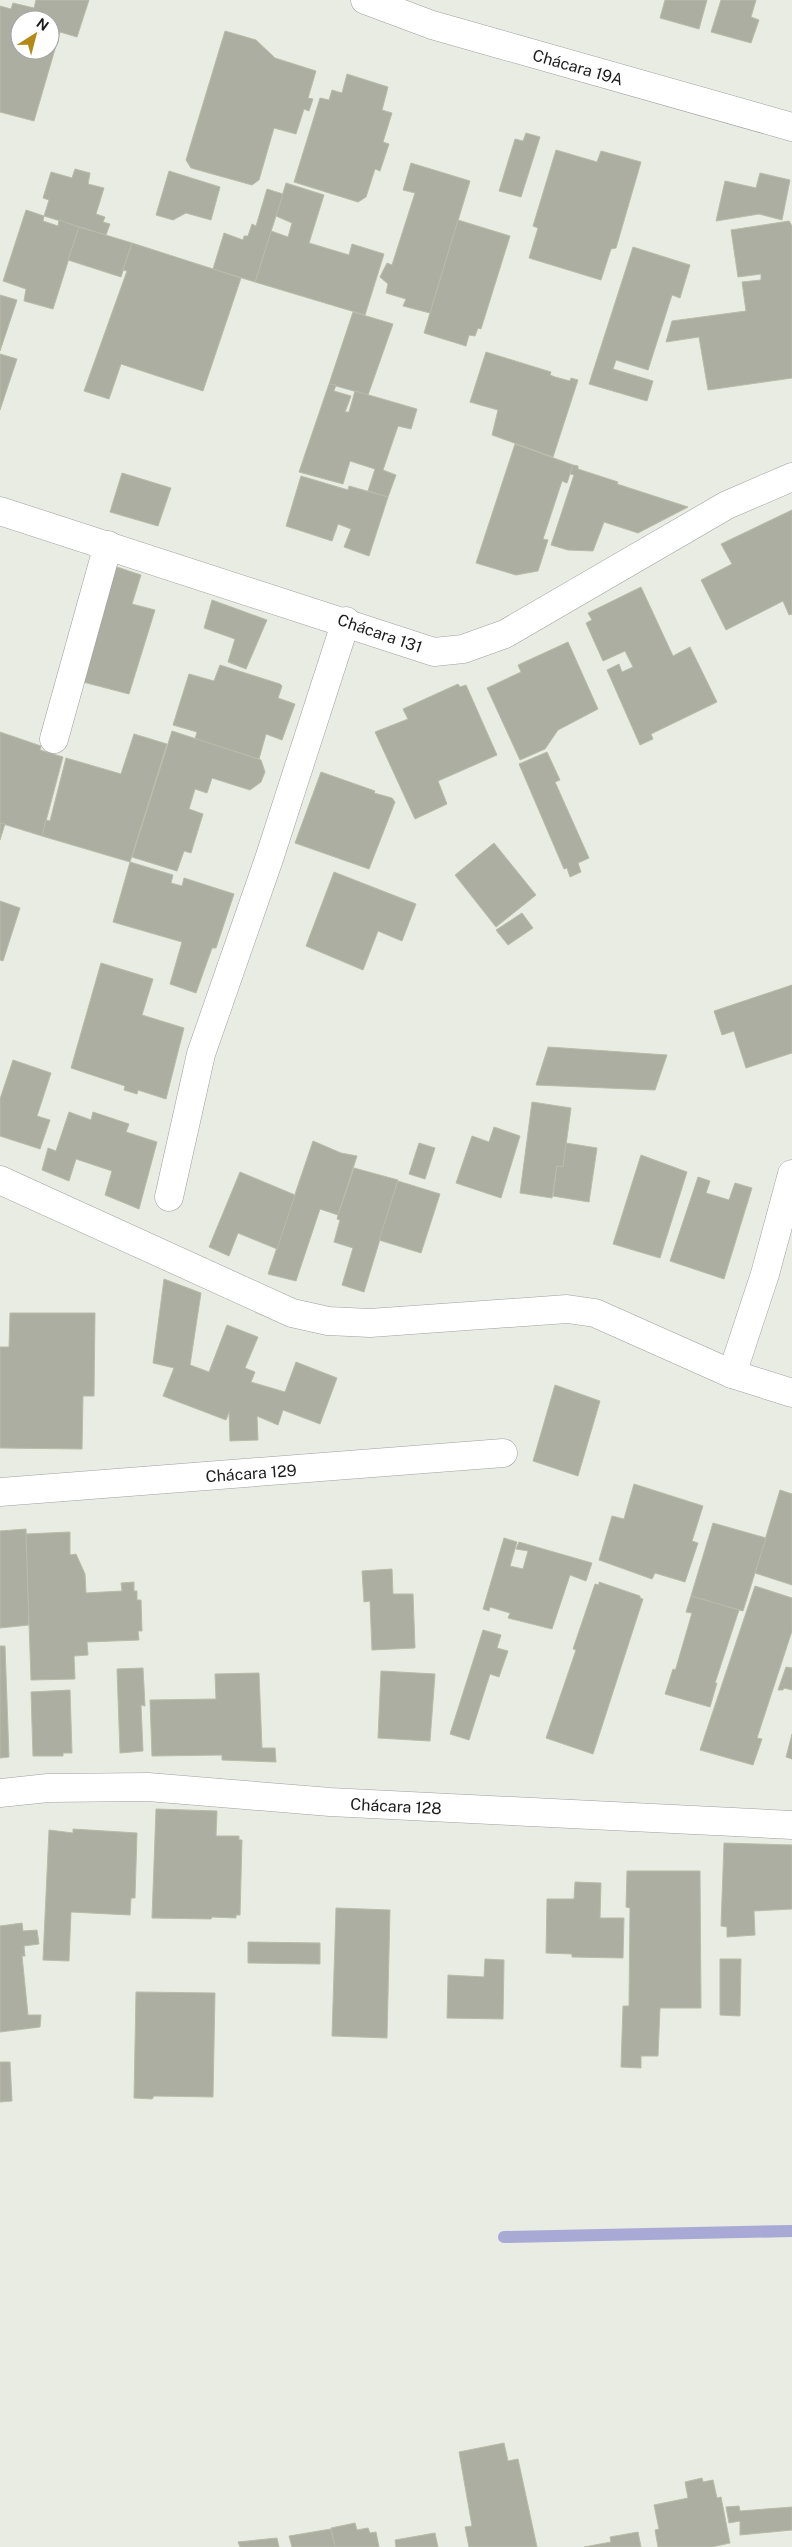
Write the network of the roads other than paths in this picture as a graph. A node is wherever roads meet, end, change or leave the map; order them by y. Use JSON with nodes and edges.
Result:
{"nodes":[{"id":1,"x":365,"y":0,"type":"edge"},
{"id":2,"x":792,"y":127,"type":"edge"},
{"id":3,"x":792,"y":477,"type":"edge"},
{"id":4,"x":0,"y":511,"type":"edge"},
{"id":5,"x":108,"y":545,"type":"junction"},
{"id":6,"x":346,"y":621,"type":"junction"},
{"id":7,"x":54,"y":739,"type":"dead end"},
{"id":8,"x":792,"y":1174,"type":"edge"},
{"id":9,"x":0,"y":1180,"type":"edge"},
{"id":10,"x":169,"y":1197,"type":"dead end"},
{"id":11,"x":732,"y":1374,"type":"junction"},
{"id":12,"x":792,"y":1393,"type":"edge"},
{"id":13,"x":503,"y":1453,"type":"dead end"},
{"id":14,"x":0,"y":1492,"type":"edge"},
{"id":15,"x":0,"y":1793,"type":"edge"},
{"id":16,"x":792,"y":1825,"type":"edge"}],
"edges":[{"from":1,"to":2,"type":"street","name":"Chácara 19A"},
{"from":3,"to":6,"type":"street","name":"Chácara 131"},
{"from":4,"to":5,"type":"street","name":"Chácara 131"},
{"from":5,"to":6,"type":"street","name":"Chácara 131"},
{"from":5,"to":7,"type":"street"},
{"from":6,"to":10,"type":"street"},
{"from":8,"to":11,"type":"street"},
{"from":9,"to":11,"type":"street"},
{"from":11,"to":12,"type":"street"},
{"from":13,"to":14,"type":"street","name":"Chácara 129"},
{"from":15,"to":16,"type":"street","name":"Chácara 128"}]}
